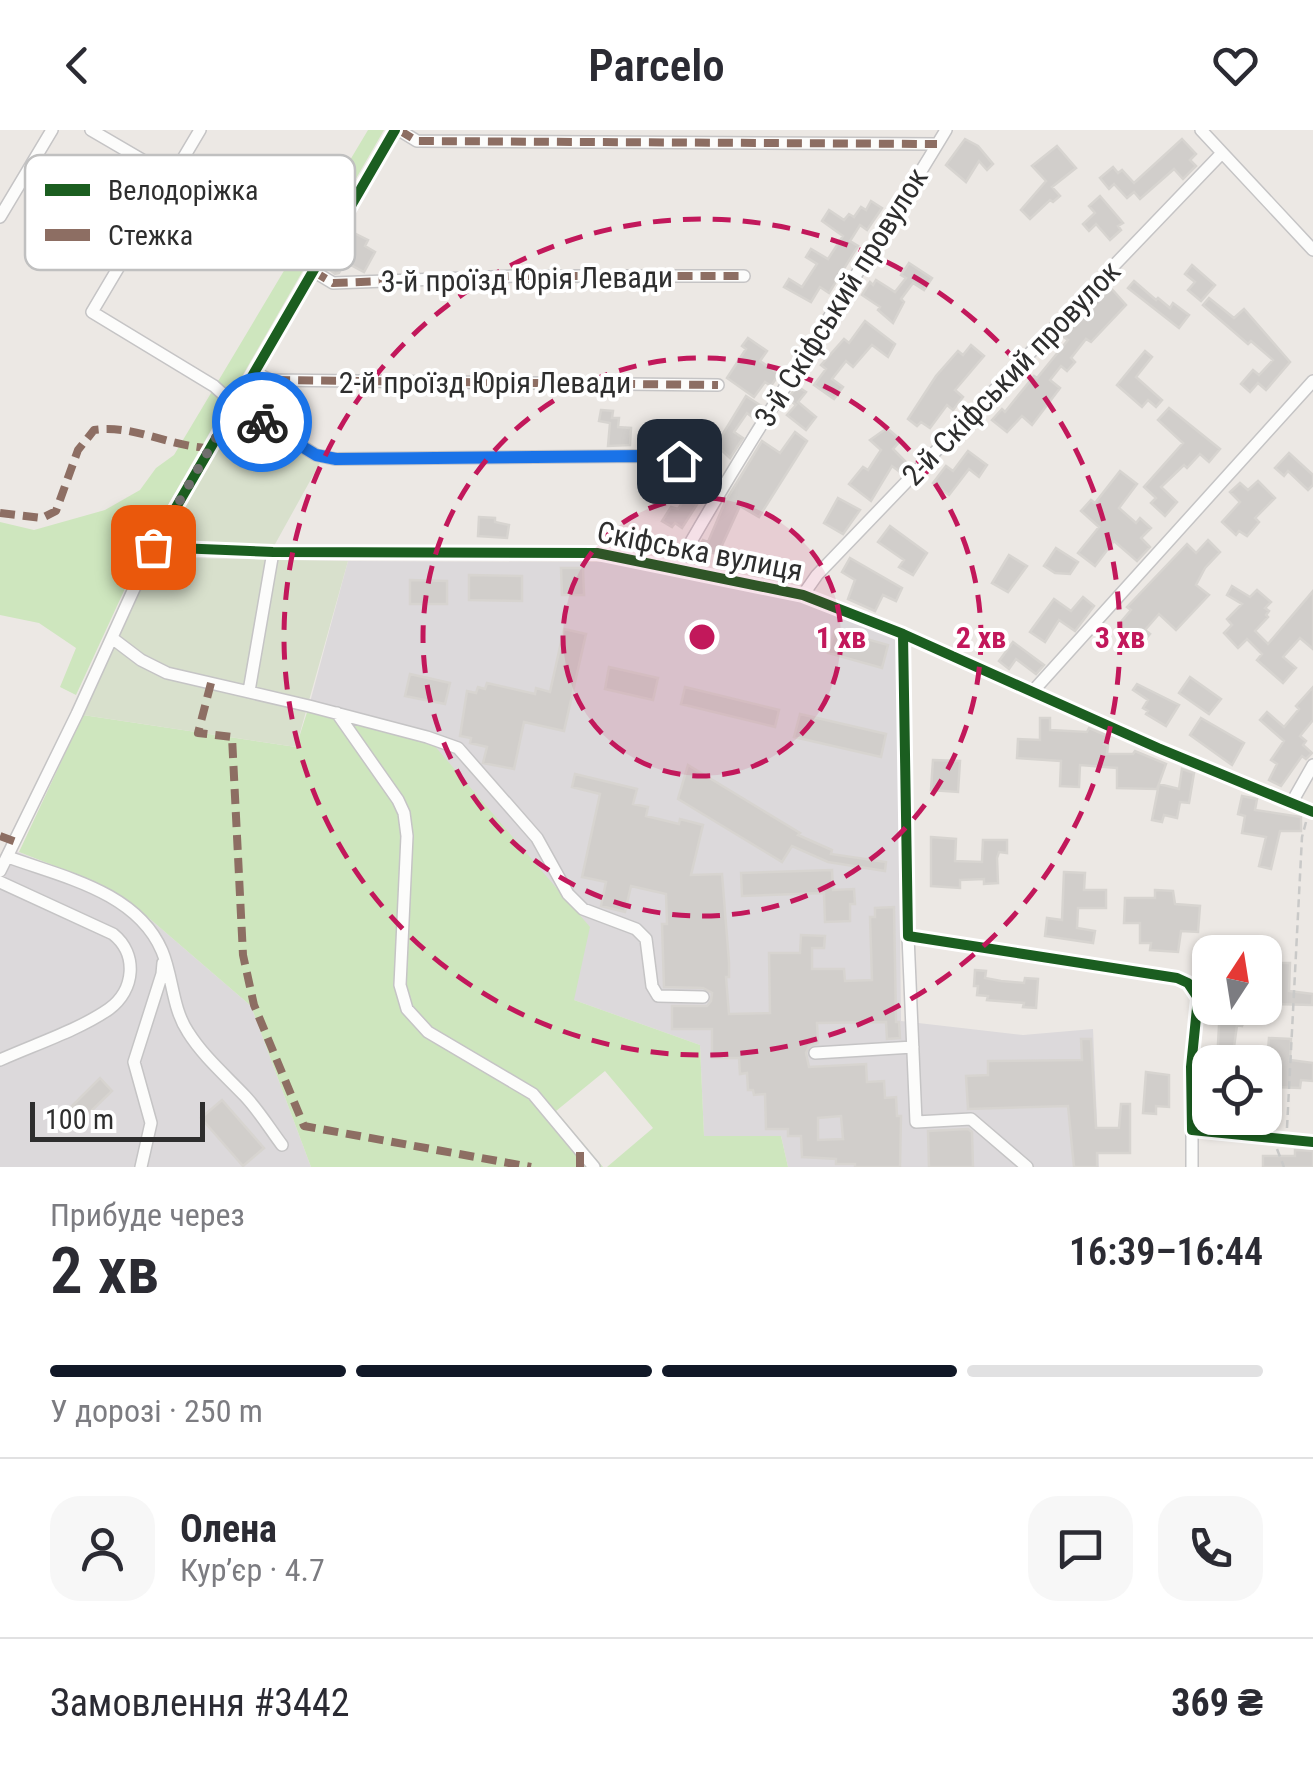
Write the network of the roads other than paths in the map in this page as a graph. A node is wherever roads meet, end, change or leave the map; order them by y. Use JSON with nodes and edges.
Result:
{"nodes":[{"id":1,"x":52,"y":130,"type":"edge"},
{"id":2,"x":91,"y":130,"type":"edge"},
{"id":3,"x":200,"y":130,"type":"edge"},
{"id":4,"x":397,"y":130,"type":"edge"},
{"id":5,"x":946,"y":130,"type":"edge"},
{"id":6,"x":1201,"y":130,"type":"edge"},
{"id":7,"x":937,"y":144,"type":"junction"},
{"id":8,"x":1221,"y":154,"type":"junction"},
{"id":9,"x":37,"y":155,"type":"edge"},
{"id":10,"x":134,"y":155,"type":"edge"},
{"id":11,"x":186,"y":155,"type":"edge"},
{"id":12,"x":25,"y":175,"type":"edge"},
{"id":13,"x":355,"y":201,"type":"edge"},
{"id":14,"x":0,"y":217,"type":"edge"},
{"id":15,"x":1313,"y":250,"type":"edge"},
{"id":16,"x":117,"y":270,"type":"edge"},
{"id":17,"x":313,"y":272,"type":"joint"},
{"id":18,"x":744,"y":276,"type":"dead end"},
{"id":19,"x":254,"y":372,"type":"junction"},
{"id":20,"x":1313,"y":382,"type":"edge"},
{"id":21,"x":718,"y":385,"type":"dead end"},
{"id":22,"x":235,"y":405,"type":"junction"},
{"id":23,"x":679,"y":461,"type":"dead end"},
{"id":24,"x":153,"y":547,"type":"junction"},
{"id":25,"x":273,"y":552,"type":"junction"},
{"id":26,"x":676,"y":568,"type":"junction"},
{"id":27,"x":803,"y":594,"type":"junction"},
{"id":28,"x":903,"y":634,"type":"junction"},
{"id":29,"x":112,"y":638,"type":"junction"},
{"id":30,"x":249,"y":690,"type":"junction"},
{"id":31,"x":1034,"y":690,"type":"junction"},
{"id":32,"x":337,"y":713,"type":"junction"},
{"id":33,"x":1313,"y":764,"type":"edge"},
{"id":34,"x":1292,"y":802,"type":"junction"},
{"id":35,"x":1312,"y":810,"type":"edge"},
{"id":36,"x":8,"y":857,"type":"junction"},
{"id":37,"x":0,"y":871,"type":"edge"},
{"id":38,"x":0,"y":882,"type":"edge"},
{"id":39,"x":908,"y":936,"type":"junction"},
{"id":40,"x":163,"y":954,"type":"junction"},
{"id":41,"x":703,"y":997,"type":"dead end"},
{"id":42,"x":1193,"y":1045,"type":"edge"},
{"id":43,"x":913,"y":1047,"type":"junction"},
{"id":44,"x":814,"y":1052,"type":"dead end"},
{"id":45,"x":1192,"y":1057,"type":"edge"},
{"id":46,"x":0,"y":1060,"type":"edge"},
{"id":47,"x":1192,"y":1130,"type":"edge"},
{"id":48,"x":1192,"y":1135,"type":"edge"},
{"id":49,"x":1242,"y":1135,"type":"edge"},
{"id":50,"x":1313,"y":1142,"type":"edge"},
{"id":51,"x":282,"y":1145,"type":"dead end"},
{"id":52,"x":141,"y":1167,"type":"edge"},
{"id":53,"x":594,"y":1167,"type":"edge"},
{"id":54,"x":1026,"y":1167,"type":"edge"},
{"id":55,"x":1192,"y":1167,"type":"edge"}],
"edges":[{"from":1,"to":9,"type":"street"},
{"from":2,"to":10,"type":"street"},
{"from":3,"to":11,"type":"street"},
{"from":4,"to":7,"type":"street"},
{"from":4,"to":13,"type":"street"},
{"from":5,"to":7,"type":"street","name":"3-й Скіфський провулок"},
{"from":6,"to":8,"type":"street"},
{"from":7,"to":26,"type":"street","name":"3-й Скіфський провулок"},
{"from":8,"to":15,"type":"street"},
{"from":8,"to":27,"type":"street","name":"2-й Скіфський провулок"},
{"from":12,"to":14,"type":"street"},
{"from":16,"to":22,"type":"street"},
{"from":17,"to":18,"type":"street","name":"3-й проїзд Юрія Левади"},
{"from":17,"to":19,"type":"street"},
{"from":19,"to":21,"type":"street","name":"2-й проїзд Юрія Левади"},
{"from":19,"to":22,"type":"street"},
{"from":20,"to":31,"type":"street"},
{"from":22,"to":23,"type":"street"},
{"from":22,"to":24,"type":"street"},
{"from":24,"to":25,"type":"street","name":"Скіфська вулиця"},
{"from":24,"to":29,"type":"street"},
{"from":25,"to":26,"type":"street","name":"Скіфська вулиця"},
{"from":25,"to":30,"type":"street"},
{"from":26,"to":27,"type":"street","name":"Скіфська вулиця"},
{"from":27,"to":28,"type":"street","name":"Скіфська вулиця"},
{"from":28,"to":31,"type":"street","name":"Скіфська вулиця"},
{"from":28,"to":39,"type":"street"},
{"from":29,"to":30,"type":"street"},
{"from":29,"to":36,"type":"street"},
{"from":30,"to":32,"type":"street"},
{"from":31,"to":34,"type":"street","name":"Скіфська вулиця"},
{"from":32,"to":41,"type":"street"},
{"from":32,"to":53,"type":"street"},
{"from":33,"to":34,"type":"street"},
{"from":34,"to":35,"type":"street","name":"Скіфська вулиця"},
{"from":36,"to":37,"type":"street"},
{"from":36,"to":40,"type":"street"},
{"from":38,"to":46,"type":"street"},
{"from":39,"to":42,"type":"street"},
{"from":39,"to":43,"type":"street"},
{"from":40,"to":51,"type":"street"},
{"from":40,"to":52,"type":"street"},
{"from":43,"to":44,"type":"street"},
{"from":43,"to":54,"type":"street"},
{"from":45,"to":47,"type":"street"},
{"from":48,"to":55,"type":"street"},
{"from":49,"to":50,"type":"street"}]}
